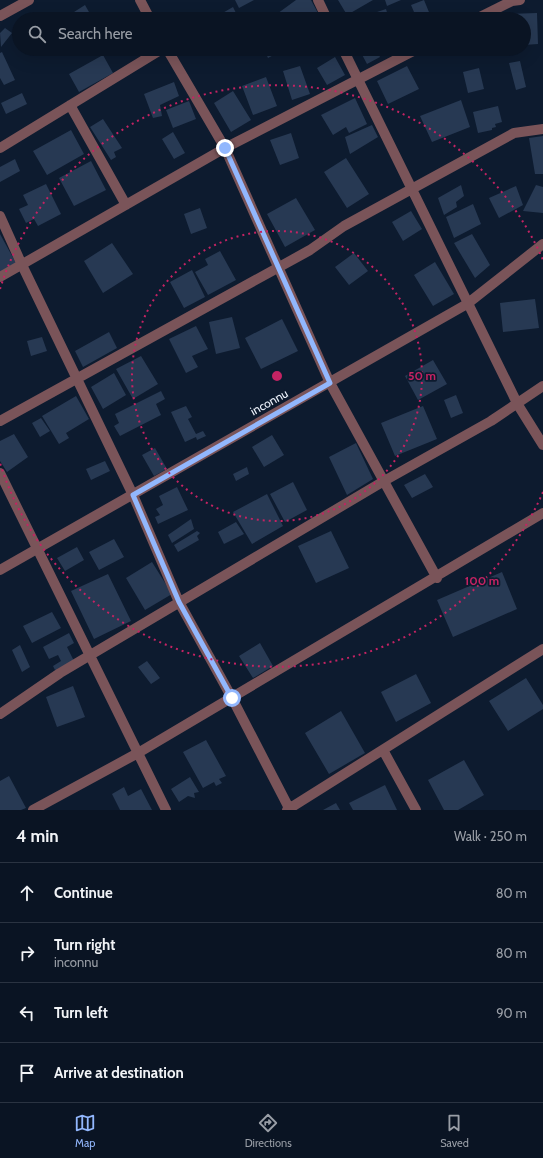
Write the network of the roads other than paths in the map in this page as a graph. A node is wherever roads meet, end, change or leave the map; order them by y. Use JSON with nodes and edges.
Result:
{"nodes":[{"id":1,"x":29,"y":0,"type":"edge"},
{"id":2,"x":140,"y":0,"type":"edge"},
{"id":3,"x":318,"y":0,"type":"edge"},
{"id":4,"x":520,"y":0,"type":"edge"},
{"id":5,"x":146,"y":12,"type":"edge"},
{"id":6,"x":324,"y":12,"type":"edge"},
{"id":7,"x":490,"y":12,"type":"edge"},
{"id":8,"x":0,"y":16,"type":"edge"},
{"id":9,"x":150,"y":56,"type":"edge"},
{"id":10,"x":171,"y":56,"type":"edge"},
{"id":11,"x":346,"y":56,"type":"edge"},
{"id":12,"x":403,"y":56,"type":"edge"},
{"id":13,"x":358,"y":79,"type":"junction"},
{"id":14,"x":70,"y":105,"type":"junction"},
{"id":15,"x":543,"y":129,"type":"edge"},
{"id":16,"x":0,"y":148,"type":"edge"},
{"id":17,"x":225,"y":148,"type":"junction"},
{"id":18,"x":412,"y":189,"type":"junction"},
{"id":19,"x":126,"y":205,"type":"junction"},
{"id":20,"x":0,"y":216,"type":"edge"},
{"id":21,"x":543,"y":244,"type":"edge"},
{"id":22,"x":22,"y":265,"type":"junction"},
{"id":23,"x":278,"y":267,"type":"junction"},
{"id":24,"x":0,"y":277,"type":"edge"},
{"id":25,"x":467,"y":304,"type":"junction"},
{"id":26,"x":77,"y":378,"type":"junction"},
{"id":27,"x":330,"y":383,"type":"junction"},
{"id":28,"x":543,"y":386,"type":"edge"},
{"id":29,"x":518,"y":404,"type":"junction"},
{"id":30,"x":0,"y":421,"type":"edge"},
{"id":31,"x":543,"y":445,"type":"edge"},
{"id":32,"x":0,"y":473,"type":"edge"},
{"id":33,"x":384,"y":481,"type":"junction"},
{"id":34,"x":133,"y":495,"type":"junction"},
{"id":35,"x":543,"y":513,"type":"edge"},
{"id":36,"x":37,"y":549,"type":"junction"},
{"id":37,"x":0,"y":570,"type":"edge"},
{"id":38,"x":437,"y":578,"type":"junction"},
{"id":39,"x":179,"y":602,"type":"junction"},
{"id":40,"x":543,"y":649,"type":"edge"},
{"id":41,"x":90,"y":656,"type":"junction"},
{"id":42,"x":232,"y":698,"type":"junction"},
{"id":43,"x":0,"y":714,"type":"edge"},
{"id":44,"x":383,"y":750,"type":"junction"},
{"id":45,"x":138,"y":753,"type":"junction"},
{"id":46,"x":289,"y":809,"type":"edge"},
{"id":47,"x":33,"y":810,"type":"edge"},
{"id":48,"x":166,"y":810,"type":"edge"},
{"id":49,"x":416,"y":810,"type":"edge"}],
"edges":[{"from":1,"to":8,"type":"street"},
{"from":2,"to":5,"type":"street"},
{"from":3,"to":6,"type":"street"},
{"from":4,"to":7,"type":"street"},
{"from":9,"to":14,"type":"street"},
{"from":10,"to":17,"type":"street"},
{"from":11,"to":13,"type":"street"},
{"from":12,"to":13,"type":"street"},
{"from":13,"to":17,"type":"street"},
{"from":13,"to":18,"type":"street"},
{"from":14,"to":16,"type":"street"},
{"from":14,"to":19,"type":"street"},
{"from":15,"to":18,"type":"street"},
{"from":17,"to":19,"type":"street"},
{"from":17,"to":23,"type":"street"},
{"from":18,"to":23,"type":"street"},
{"from":18,"to":25,"type":"street"},
{"from":19,"to":22,"type":"street"},
{"from":20,"to":22,"type":"street"},
{"from":21,"to":25,"type":"street","name":"inconnu"},
{"from":22,"to":24,"type":"street"},
{"from":22,"to":26,"type":"street"},
{"from":23,"to":26,"type":"street"},
{"from":23,"to":27,"type":"street"},
{"from":25,"to":27,"type":"street","name":"inconnu"},
{"from":25,"to":29,"type":"street"},
{"from":26,"to":30,"type":"street"},
{"from":26,"to":34,"type":"street"},
{"from":27,"to":33,"type":"street"},
{"from":27,"to":34,"type":"street","name":"inconnu"},
{"from":28,"to":29,"type":"street"},
{"from":29,"to":31,"type":"street"},
{"from":29,"to":33,"type":"street"},
{"from":32,"to":36,"type":"street"},
{"from":33,"to":38,"type":"street"},
{"from":33,"to":39,"type":"street"},
{"from":34,"to":36,"type":"street","name":"inconnu"},
{"from":34,"to":39,"type":"street"},
{"from":35,"to":38,"type":"street"},
{"from":36,"to":37,"type":"street","name":"inconnu"},
{"from":36,"to":41,"type":"street"},
{"from":38,"to":42,"type":"street"},
{"from":39,"to":41,"type":"street"},
{"from":39,"to":42,"type":"street"},
{"from":40,"to":44,"type":"street"},
{"from":41,"to":43,"type":"street"},
{"from":41,"to":45,"type":"street"},
{"from":42,"to":45,"type":"street"},
{"from":42,"to":46,"type":"street"},
{"from":44,"to":46,"type":"street"},
{"from":44,"to":49,"type":"street"},
{"from":45,"to":47,"type":"street"},
{"from":45,"to":48,"type":"street"}]}
